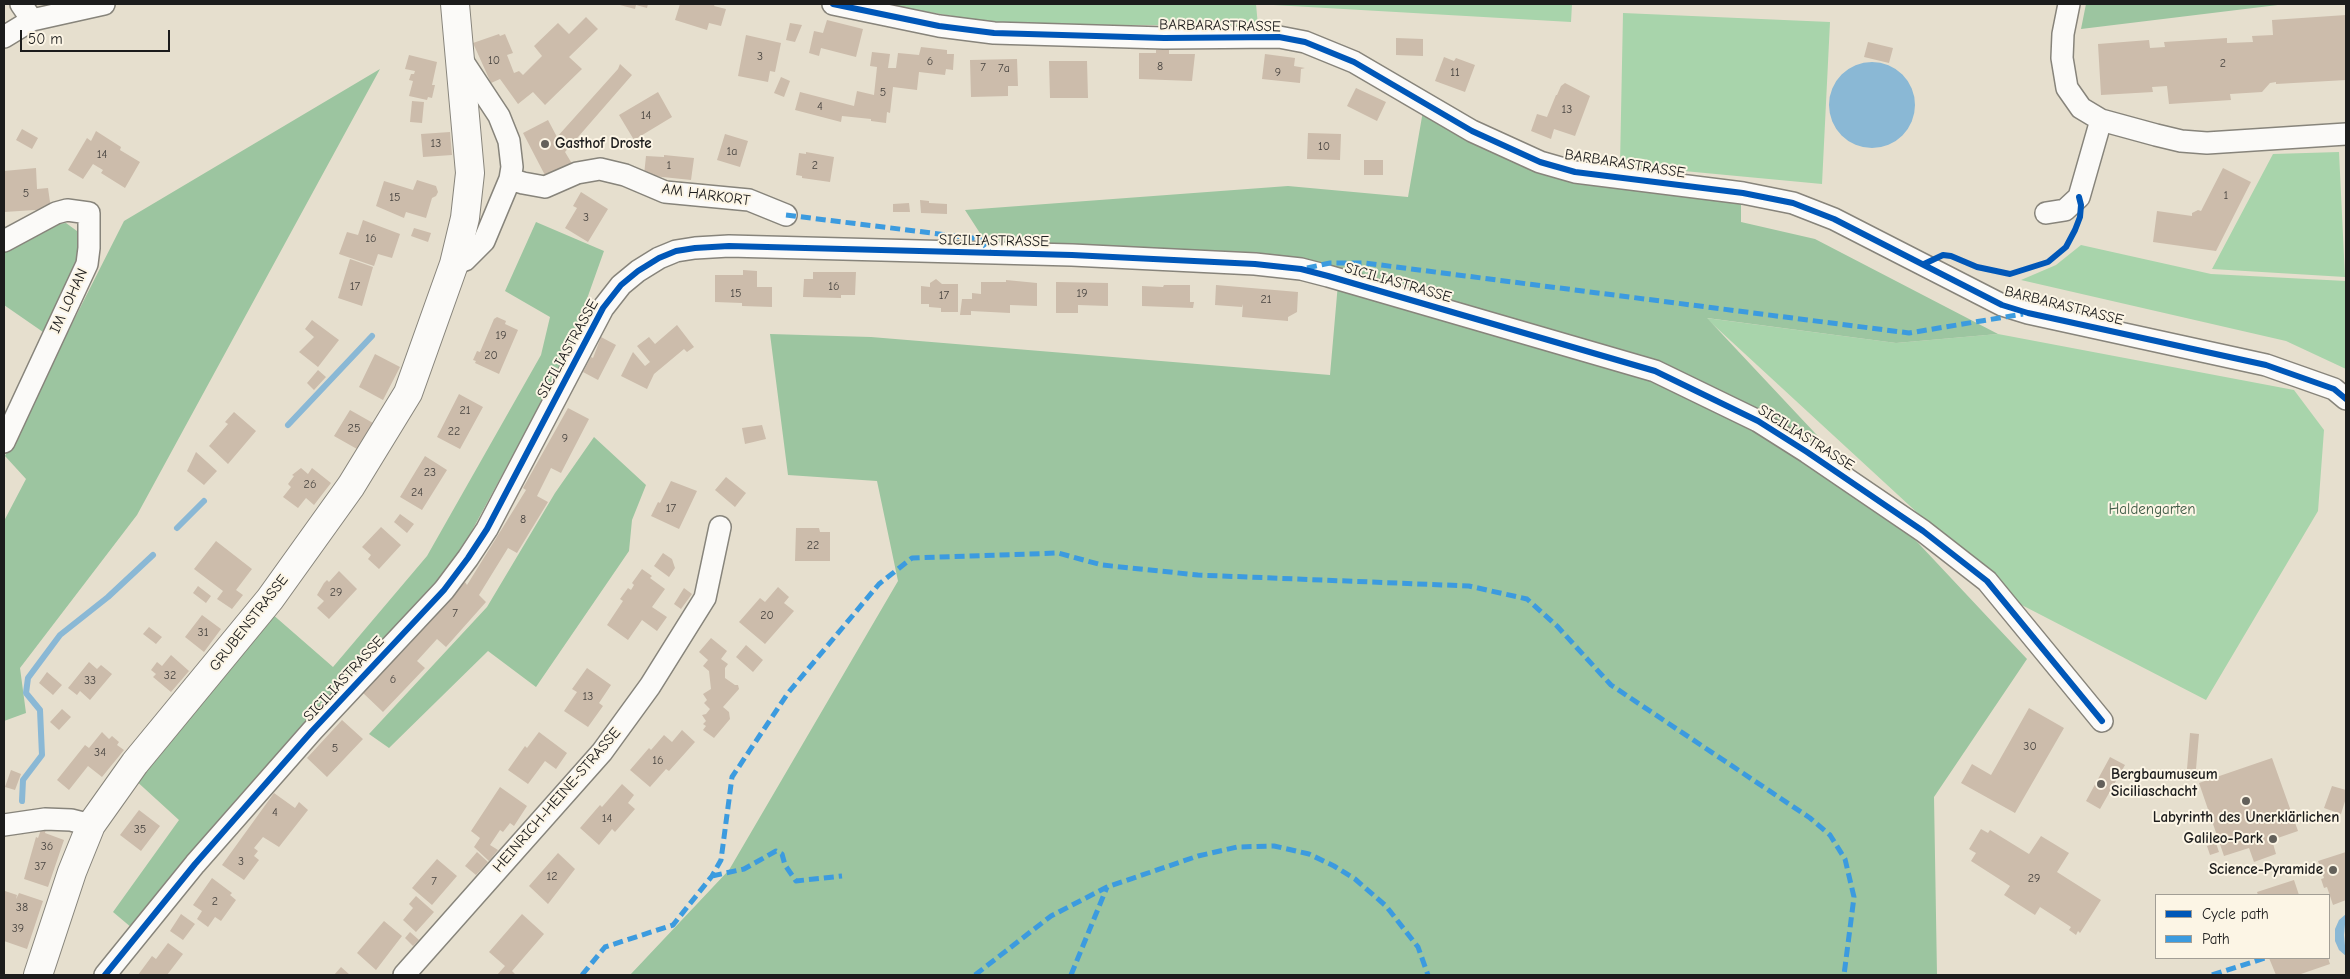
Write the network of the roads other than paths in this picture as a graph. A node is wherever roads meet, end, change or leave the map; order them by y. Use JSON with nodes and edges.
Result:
{"nodes":[{"id":1,"x":104,"y":4,"type":"edge"},
{"id":2,"x":455,"y":4,"type":"edge"},
{"id":3,"x":833,"y":4,"type":"edge"},
{"id":4,"x":2069,"y":4,"type":"edge"},
{"id":5,"x":27,"y":12,"type":"edge"},
{"id":6,"x":4,"y":37,"type":"edge"},
{"id":7,"x":458,"y":55,"type":"junction"},
{"id":8,"x":2100,"y":120,"type":"junction"},
{"id":9,"x":2346,"y":134,"type":"edge"},
{"id":10,"x":510,"y":179,"type":"junction"},
{"id":11,"x":2046,"y":213,"type":"dead end"},
{"id":12,"x":786,"y":215,"type":"dead end"},
{"id":13,"x":4,"y":241,"type":"edge"},
{"id":14,"x":454,"y":264,"type":"junction"},
{"id":15,"x":2346,"y":399,"type":"edge"},
{"id":16,"x":4,"y":442,"type":"edge"},
{"id":17,"x":720,"y":527,"type":"dead end"},
{"id":18,"x":2102,"y":721,"type":"dead end"},
{"id":19,"x":4,"y":825,"type":"edge"},
{"id":20,"x":91,"y":825,"type":"junction"},
{"id":21,"x":38,"y":975,"type":"edge"},
{"id":22,"x":105,"y":975,"type":"edge"},
{"id":23,"x":404,"y":975,"type":"edge"}],
"edges":[{"from":1,"to":5,"type":"street"},
{"from":2,"to":7,"type":"main road","name":"GRUBENSTRASSE"},
{"from":3,"to":15,"type":"street","name":"BARBARASTRASSE"},
{"from":4,"to":8,"type":"street"},
{"from":5,"to":6,"type":"street"},
{"from":7,"to":10,"type":"street"},
{"from":7,"to":14,"type":"main road","name":"GRUBENSTRASSE"},
{"from":8,"to":9,"type":"street"},
{"from":8,"to":11,"type":"street"},
{"from":10,"to":12,"type":"street","name":"AM HARKORT"},
{"from":10,"to":14,"type":"street"},
{"from":13,"to":16,"type":"street","name":"IM LOHAN"},
{"from":14,"to":20,"type":"main road","name":"GRUBENSTRASSE"},
{"from":17,"to":23,"type":"street","name":"HEINRICH-HEINE-STRASSE"},
{"from":18,"to":22,"type":"street","name":"SICILIASTRASSE"},
{"from":19,"to":20,"type":"street"},
{"from":20,"to":21,"type":"main road","name":"GRUBENSTRASSE"}]}
